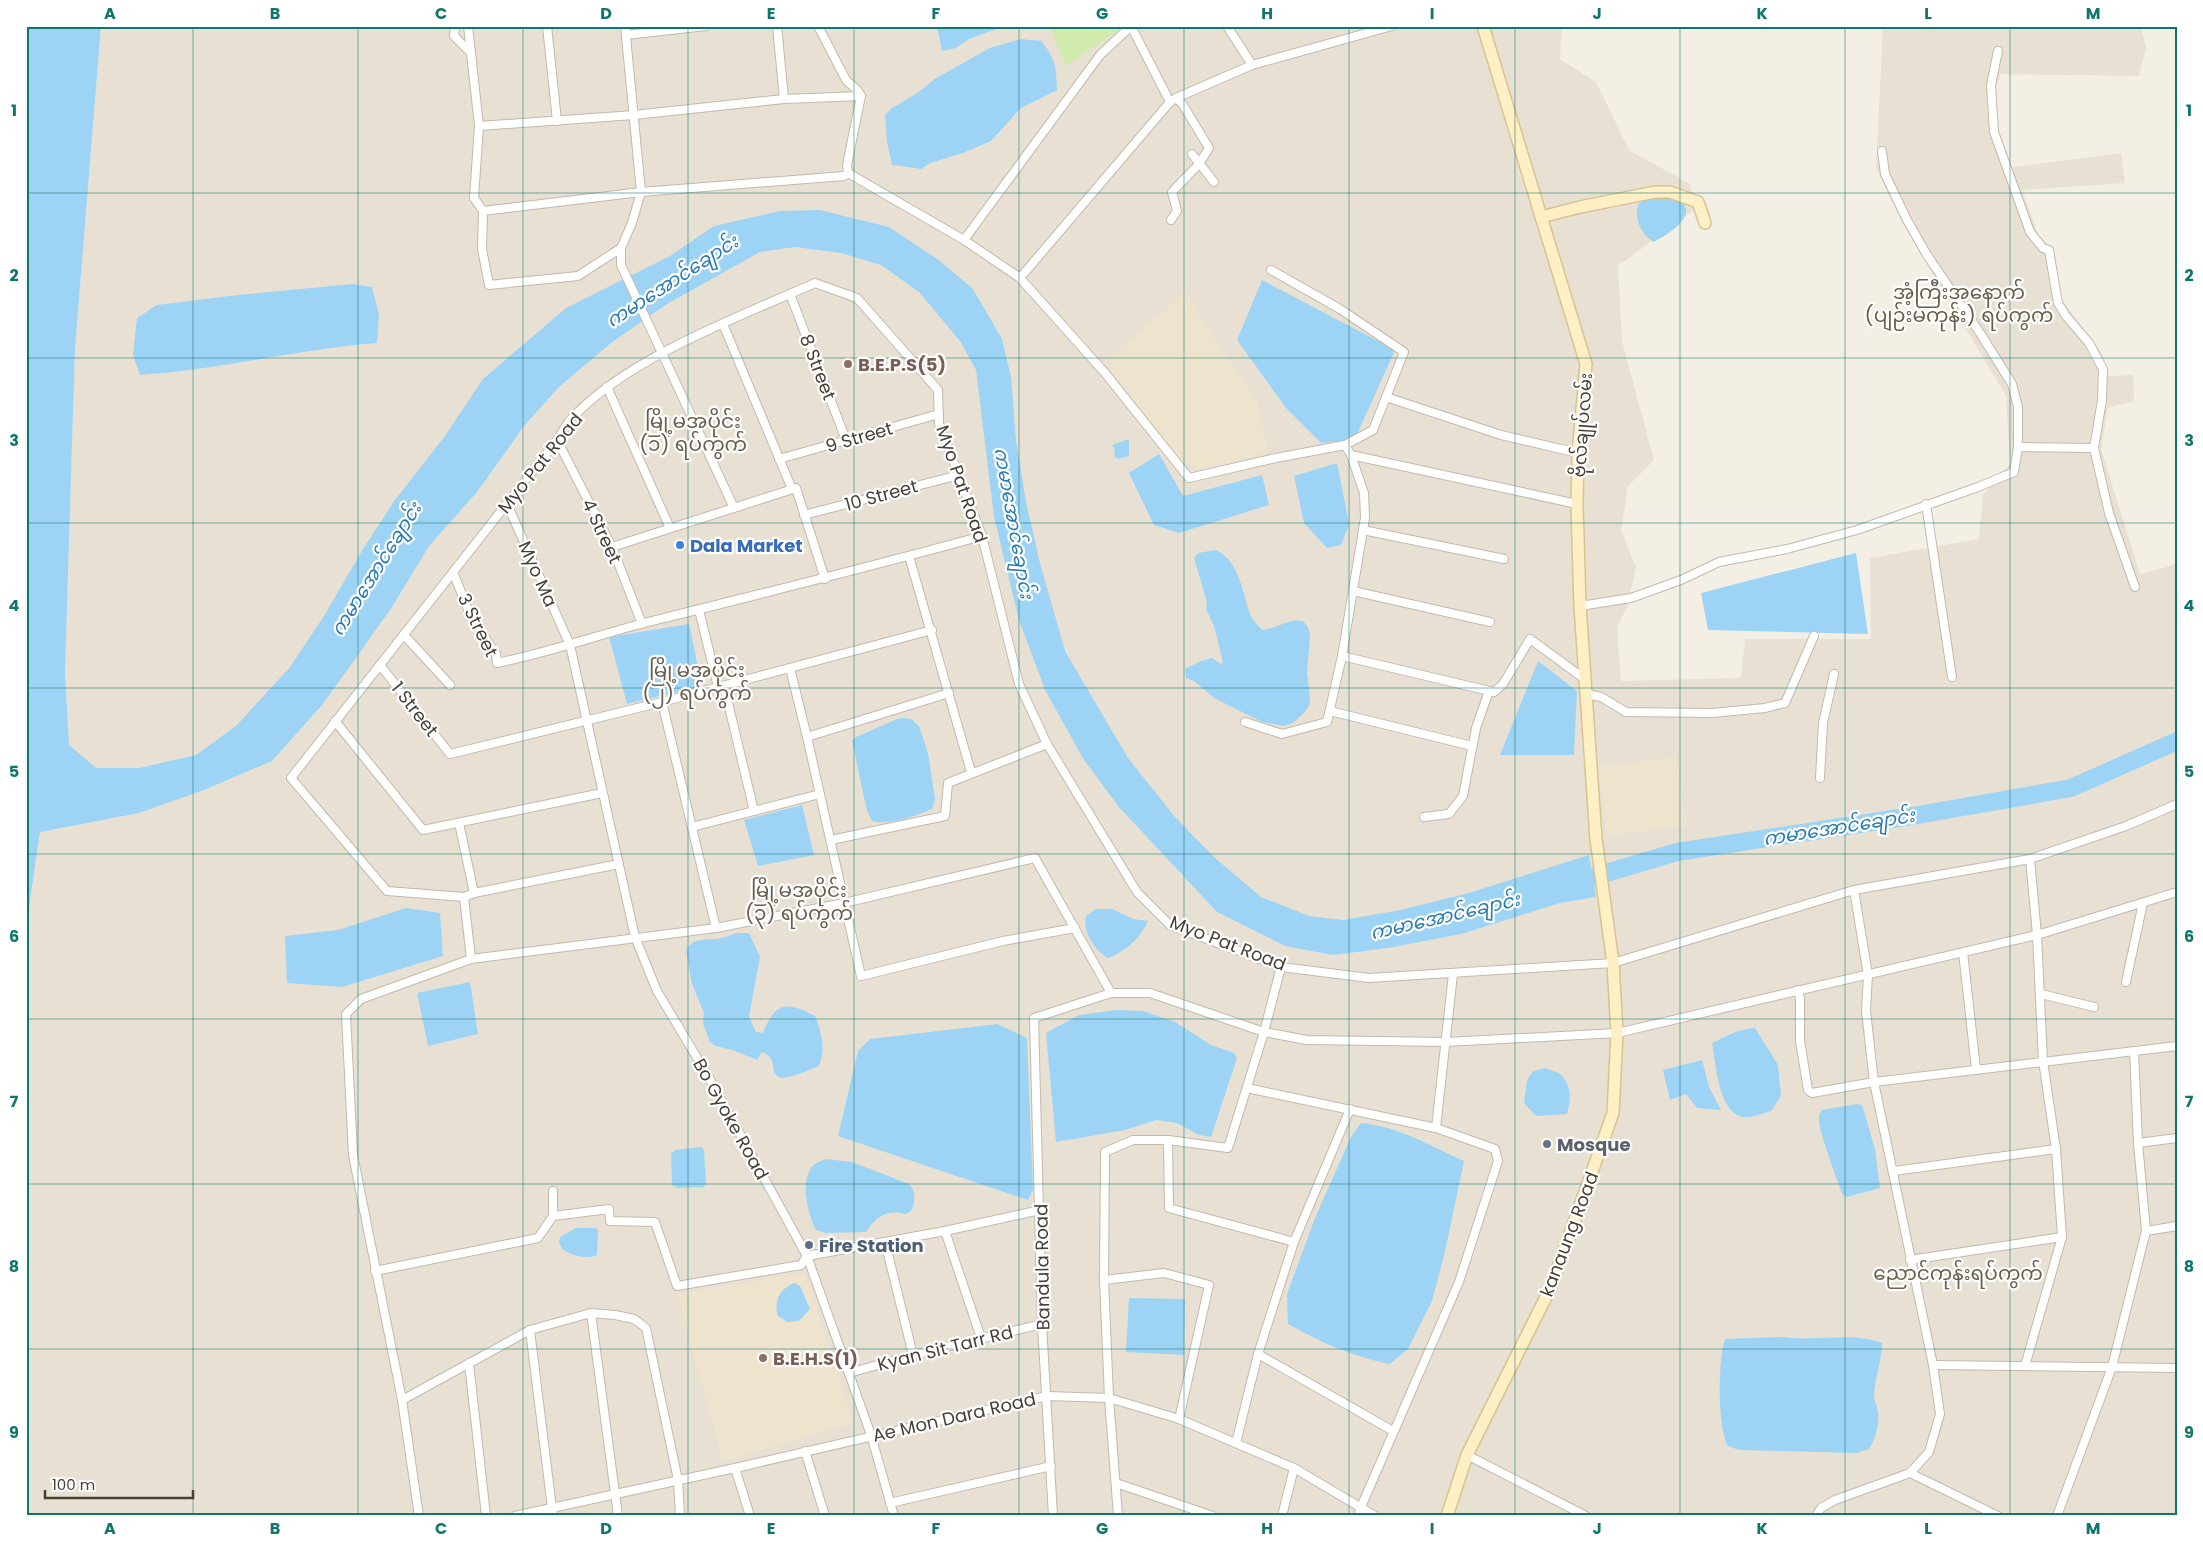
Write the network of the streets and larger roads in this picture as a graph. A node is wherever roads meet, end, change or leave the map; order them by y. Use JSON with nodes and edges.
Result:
{"nodes":[{"id":1,"x":456,"y":26,"type":"edge"},
{"id":2,"x":468,"y":26,"type":"edge"},
{"id":3,"x":547,"y":26,"type":"edge"},
{"id":4,"x":706,"y":26,"type":"edge"},
{"id":5,"x":777,"y":26,"type":"edge"},
{"id":6,"x":818,"y":26,"type":"edge"},
{"id":7,"x":1131,"y":26,"type":"edge"},
{"id":8,"x":1228,"y":26,"type":"edge"},
{"id":9,"x":1483,"y":26,"type":"edge"},
{"id":10,"x":1386,"y":27,"type":"edge"},
{"id":11,"x":625,"y":30,"type":"edge"},
{"id":12,"x":1998,"y":50,"type":"dead end"},
{"id":13,"x":470,"y":53,"type":"junction"},
{"id":14,"x":1252,"y":65,"type":"junction"},
{"id":15,"x":861,"y":96,"type":"junction"},
{"id":16,"x":784,"y":99,"type":"junction"},
{"id":17,"x":1173,"y":100,"type":"junction"},
{"id":18,"x":634,"y":115,"type":"junction"},
{"id":19,"x":557,"y":121,"type":"junction"},
{"id":20,"x":479,"y":126,"type":"junction"},
{"id":21,"x":1882,"y":151,"type":"dead end"},
{"id":22,"x":1192,"y":154,"type":"dead end"},
{"id":23,"x":1199,"y":164,"type":"junction"},
{"id":24,"x":848,"y":173,"type":"junction"},
{"id":25,"x":1214,"y":182,"type":"dead end"},
{"id":26,"x":641,"y":192,"type":"junction"},
{"id":27,"x":483,"y":211,"type":"junction"},
{"id":28,"x":1541,"y":217,"type":"junction"},
{"id":29,"x":1171,"y":220,"type":"dead end"},
{"id":30,"x":1706,"y":223,"type":"dead end"},
{"id":31,"x":964,"y":240,"type":"junction"},
{"id":32,"x":621,"y":248,"type":"junction"},
{"id":33,"x":1271,"y":270,"type":"dead end"},
{"id":34,"x":1020,"y":278,"type":"junction"},
{"id":35,"x":790,"y":294,"type":"junction"},
{"id":36,"x":723,"y":324,"type":"junction"},
{"id":37,"x":662,"y":354,"type":"junction"},
{"id":38,"x":608,"y":387,"type":"junction"},
{"id":39,"x":1386,"y":397,"type":"junction"},
{"id":40,"x":939,"y":414,"type":"junction"},
{"id":41,"x":557,"y":440,"type":"junction"},
{"id":42,"x":846,"y":440,"type":"junction"},
{"id":43,"x":1345,"y":445,"type":"junction"},
{"id":44,"x":2018,"y":447,"type":"junction"},
{"id":45,"x":2094,"y":448,"type":"junction"},
{"id":46,"x":1578,"y":452,"type":"junction"},
{"id":47,"x":1351,"y":454,"type":"junction"},
{"id":48,"x":779,"y":458,"type":"junction"},
{"id":49,"x":959,"y":475,"type":"junction"},
{"id":50,"x":792,"y":489,"type":"junction"},
{"id":51,"x":506,"y":504,"type":"junction"},
{"id":52,"x":1577,"y":504,"type":"junction"},
{"id":53,"x":1926,"y":504,"type":"junction"},
{"id":54,"x":734,"y":508,"type":"junction"},
{"id":55,"x":804,"y":515,"type":"junction"},
{"id":56,"x":670,"y":528,"type":"junction"},
{"id":57,"x":1363,"y":530,"type":"junction"},
{"id":58,"x":982,"y":536,"type":"junction"},
{"id":59,"x":612,"y":546,"type":"junction"},
{"id":60,"x":909,"y":556,"type":"junction"},
{"id":61,"x":1504,"y":559,"type":"dead end"},
{"id":62,"x":453,"y":572,"type":"junction"},
{"id":63,"x":825,"y":579,"type":"junction"},
{"id":64,"x":2135,"y":587,"type":"dead end"},
{"id":65,"x":1353,"y":591,"type":"junction"},
{"id":66,"x":1580,"y":606,"type":"junction"},
{"id":67,"x":699,"y":610,"type":"junction"},
{"id":68,"x":1490,"y":622,"type":"dead end"},
{"id":69,"x":642,"y":624,"type":"junction"},
{"id":70,"x":932,"y":630,"type":"junction"},
{"id":71,"x":404,"y":635,"type":"junction"},
{"id":72,"x":1814,"y":636,"type":"dead end"},
{"id":73,"x":570,"y":644,"type":"junction"},
{"id":74,"x":1342,"y":656,"type":"junction"},
{"id":75,"x":380,"y":665,"type":"junction"},
{"id":76,"x":790,"y":668,"type":"junction"},
{"id":77,"x":1834,"y":674,"type":"dead end"},
{"id":78,"x":1952,"y":677,"type":"dead end"},
{"id":79,"x":1586,"y":680,"type":"junction"},
{"id":80,"x":450,"y":685,"type":"dead end"},
{"id":81,"x":721,"y":686,"type":"junction"},
{"id":82,"x":1489,"y":691,"type":"junction"},
{"id":83,"x":949,"y":693,"type":"junction"},
{"id":84,"x":1587,"y":694,"type":"junction"},
{"id":85,"x":662,"y":702,"type":"junction"},
{"id":86,"x":1330,"y":711,"type":"junction"},
{"id":87,"x":587,"y":719,"type":"junction"},
{"id":88,"x":335,"y":722,"type":"junction"},
{"id":89,"x":1245,"y":722,"type":"dead end"},
{"id":90,"x":807,"y":737,"type":"junction"},
{"id":91,"x":1048,"y":744,"type":"junction"},
{"id":92,"x":1472,"y":746,"type":"junction"},
{"id":93,"x":971,"y":772,"type":"junction"},
{"id":94,"x":1820,"y":778,"type":"dead end"},
{"id":95,"x":602,"y":793,"type":"junction"},
{"id":96,"x":820,"y":794,"type":"junction"},
{"id":97,"x":2177,"y":804,"type":"edge"},
{"id":98,"x":754,"y":811,"type":"junction"},
{"id":99,"x":1424,"y":817,"type":"dead end"},
{"id":100,"x":459,"y":822,"type":"junction"},
{"id":101,"x":692,"y":827,"type":"junction"},
{"id":102,"x":831,"y":840,"type":"junction"},
{"id":103,"x":2030,"y":859,"type":"junction"},
{"id":104,"x":618,"y":864,"type":"junction"},
{"id":105,"x":1854,"y":890,"type":"junction"},
{"id":106,"x":2177,"y":892,"type":"edge"},
{"id":107,"x":474,"y":893,"type":"junction"},
{"id":108,"x":464,"y":897,"type":"junction"},
{"id":109,"x":844,"y":903,"type":"junction"},
{"id":110,"x":2143,"y":903,"type":"junction"},
{"id":111,"x":1604,"y":905,"type":"joint"},
{"id":112,"x":716,"y":928,"type":"junction"},
{"id":113,"x":1076,"y":928,"type":"junction"},
{"id":114,"x":2037,"y":935,"type":"junction"},
{"id":115,"x":635,"y":937,"type":"junction"},
{"id":116,"x":1963,"y":952,"type":"junction"},
{"id":117,"x":471,"y":959,"type":"junction"},
{"id":118,"x":1613,"y":963,"type":"junction"},
{"id":119,"x":1281,"y":967,"type":"junction"},
{"id":120,"x":1453,"y":974,"type":"junction"},
{"id":121,"x":1868,"y":975,"type":"junction"},
{"id":122,"x":2126,"y":982,"type":"dead end"},
{"id":123,"x":1798,"y":990,"type":"junction"},
{"id":124,"x":1111,"y":992,"type":"junction"},
{"id":125,"x":2041,"y":994,"type":"junction"},
{"id":126,"x":2094,"y":1007,"type":"dead end"},
{"id":127,"x":1264,"y":1032,"type":"junction"},
{"id":128,"x":1617,"y":1032,"type":"junction"},
{"id":129,"x":1446,"y":1042,"type":"junction"},
{"id":130,"x":2177,"y":1046,"type":"edge"},
{"id":131,"x":2134,"y":1050,"type":"junction"},
{"id":132,"x":2043,"y":1061,"type":"junction"},
{"id":133,"x":1976,"y":1069,"type":"junction"},
{"id":134,"x":1874,"y":1082,"type":"junction"},
{"id":135,"x":1247,"y":1088,"type":"junction"},
{"id":136,"x":1350,"y":1109,"type":"junction"},
{"id":137,"x":1436,"y":1128,"type":"junction"},
{"id":138,"x":2177,"y":1138,"type":"edge"},
{"id":139,"x":1168,"y":1140,"type":"junction"},
{"id":140,"x":2138,"y":1142,"type":"junction"},
{"id":141,"x":2056,"y":1149,"type":"junction"},
{"id":142,"x":1894,"y":1171,"type":"junction"},
{"id":143,"x":553,"y":1191,"type":"dead end"},
{"id":144,"x":1040,"y":1210,"type":"junction"},
{"id":145,"x":553,"y":1216,"type":"junction"},
{"id":146,"x":2177,"y":1226,"type":"edge"},
{"id":147,"x":945,"y":1231,"type":"junction"},
{"id":148,"x":2146,"y":1231,"type":"junction"},
{"id":149,"x":2062,"y":1237,"type":"junction"},
{"id":150,"x":885,"y":1242,"type":"junction"},
{"id":151,"x":1294,"y":1242,"type":"junction"},
{"id":152,"x":807,"y":1256,"type":"junction"},
{"id":153,"x":1910,"y":1260,"type":"junction"},
{"id":154,"x":375,"y":1271,"type":"junction"},
{"id":155,"x":1104,"y":1280,"type":"junction"},
{"id":156,"x":591,"y":1313,"type":"junction"},
{"id":157,"x":1042,"y":1324,"type":"junction"},
{"id":158,"x":530,"y":1330,"type":"junction"},
{"id":159,"x":981,"y":1338,"type":"junction"},
{"id":160,"x":1258,"y":1354,"type":"junction"},
{"id":161,"x":913,"y":1355,"type":"junction"},
{"id":162,"x":469,"y":1363,"type":"junction"},
{"id":163,"x":1933,"y":1365,"type":"junction"},
{"id":164,"x":2025,"y":1366,"type":"junction"},
{"id":165,"x":2112,"y":1367,"type":"junction"},
{"id":166,"x":2177,"y":1368,"type":"edge"},
{"id":167,"x":849,"y":1373,"type":"junction"},
{"id":168,"x":1048,"y":1396,"type":"junction"},
{"id":169,"x":1109,"y":1398,"type":"junction"},
{"id":170,"x":402,"y":1400,"type":"junction"},
{"id":171,"x":1179,"y":1419,"type":"junction"},
{"id":172,"x":1393,"y":1431,"type":"junction"},
{"id":173,"x":871,"y":1435,"type":"junction"},
{"id":174,"x":1236,"y":1443,"type":"junction"},
{"id":175,"x":805,"y":1451,"type":"junction"},
{"id":176,"x":1467,"y":1456,"type":"junction"},
{"id":177,"x":1051,"y":1466,"type":"junction"},
{"id":178,"x":735,"y":1468,"type":"junction"},
{"id":179,"x":1294,"y":1468,"type":"junction"},
{"id":180,"x":1910,"y":1473,"type":"junction"},
{"id":181,"x":678,"y":1480,"type":"junction"},
{"id":182,"x":1116,"y":1483,"type":"junction"},
{"id":183,"x":615,"y":1494,"type":"junction"},
{"id":184,"x":890,"y":1503,"type":"junction"},
{"id":185,"x":1361,"y":1506,"type":"junction"},
{"id":186,"x":552,"y":1512,"type":"edge"},
{"id":187,"x":419,"y":1516,"type":"edge"},
{"id":188,"x":486,"y":1516,"type":"edge"},
{"id":189,"x":515,"y":1516,"type":"edge"},
{"id":190,"x":618,"y":1516,"type":"edge"},
{"id":191,"x":680,"y":1516,"type":"edge"},
{"id":192,"x":750,"y":1516,"type":"edge"},
{"id":193,"x":825,"y":1516,"type":"edge"},
{"id":194,"x":894,"y":1516,"type":"edge"},
{"id":195,"x":1054,"y":1516,"type":"edge"},
{"id":196,"x":1118,"y":1516,"type":"edge"},
{"id":197,"x":1213,"y":1516,"type":"edge"},
{"id":198,"x":1282,"y":1516,"type":"edge"},
{"id":199,"x":1358,"y":1516,"type":"edge"},
{"id":200,"x":1375,"y":1516,"type":"edge"},
{"id":201,"x":1448,"y":1516,"type":"edge"},
{"id":202,"x":1586,"y":1516,"type":"edge"},
{"id":203,"x":1816,"y":1516,"type":"edge"},
{"id":204,"x":1998,"y":1516,"type":"edge"},
{"id":205,"x":2057,"y":1516,"type":"edge"}],
"edges":[{"from":1,"to":13,"type":"street"},
{"from":2,"to":13,"type":"street"},
{"from":3,"to":19,"type":"street"},
{"from":4,"to":11,"type":"street"},
{"from":5,"to":16,"type":"street"},
{"from":6,"to":15,"type":"street"},
{"from":7,"to":17,"type":"street"},
{"from":7,"to":31,"type":"street"},
{"from":8,"to":14,"type":"street"},
{"from":9,"to":28,"type":"street","name":"ဗိုလ်ချုပ်လမ်း"},
{"from":10,"to":14,"type":"street"},
{"from":11,"to":18,"type":"street"},
{"from":12,"to":45,"type":"street"},
{"from":13,"to":20,"type":"street"},
{"from":14,"to":17,"type":"street"},
{"from":15,"to":16,"type":"street"},
{"from":15,"to":24,"type":"street"},
{"from":16,"to":18,"type":"street"},
{"from":17,"to":23,"type":"street"},
{"from":17,"to":34,"type":"street"},
{"from":18,"to":19,"type":"street"},
{"from":18,"to":26,"type":"street"},
{"from":19,"to":20,"type":"street"},
{"from":20,"to":27,"type":"street"},
{"from":21,"to":44,"type":"street"},
{"from":22,"to":23,"type":"street"},
{"from":23,"to":25,"type":"street"},
{"from":23,"to":29,"type":"street"},
{"from":24,"to":26,"type":"street"},
{"from":24,"to":31,"type":"street"},
{"from":26,"to":27,"type":"street"},
{"from":26,"to":32,"type":"street"},
{"from":27,"to":32,"type":"street"},
{"from":28,"to":30,"type":"street"},
{"from":28,"to":46,"type":"street","name":"ဗိုလ်ချုပ်လမ်း"},
{"from":31,"to":34,"type":"street"},
{"from":32,"to":37,"type":"street"},
{"from":33,"to":39,"type":"street"},
{"from":34,"to":43,"type":"street"},
{"from":35,"to":36,"type":"street","name":"Myo Pat Road"},
{"from":35,"to":40,"type":"street","name":"Myo Pat Road"},
{"from":35,"to":42,"type":"street","name":"8 Street"},
{"from":36,"to":37,"type":"street","name":"Myo Pat Road"},
{"from":36,"to":48,"type":"street"},
{"from":37,"to":38,"type":"street","name":"Myo Pat Road"},
{"from":37,"to":54,"type":"street"},
{"from":38,"to":41,"type":"street","name":"Myo Pat Road"},
{"from":38,"to":56,"type":"street"},
{"from":39,"to":43,"type":"street"},
{"from":39,"to":46,"type":"street"},
{"from":40,"to":42,"type":"street","name":"9 Street"},
{"from":40,"to":49,"type":"street","name":"Myo Pat Road"},
{"from":41,"to":51,"type":"street","name":"Myo Pat Road"},
{"from":41,"to":59,"type":"street","name":"4 Street"},
{"from":42,"to":48,"type":"street","name":"9 Street"},
{"from":43,"to":47,"type":"street"},
{"from":44,"to":45,"type":"street"},
{"from":44,"to":53,"type":"street"},
{"from":45,"to":64,"type":"street"},
{"from":46,"to":52,"type":"street","name":"ဗိုလ်ချုပ်လမ်း"},
{"from":47,"to":52,"type":"street"},
{"from":47,"to":57,"type":"street"},
{"from":48,"to":50,"type":"street"},
{"from":49,"to":55,"type":"street","name":"10 Street"},
{"from":49,"to":58,"type":"street","name":"Myo Pat Road"},
{"from":50,"to":54,"type":"street"},
{"from":50,"to":55,"type":"street"},
{"from":51,"to":62,"type":"street","name":"Myo Pat Road"},
{"from":51,"to":73,"type":"street","name":"Myo Ma"},
{"from":52,"to":66,"type":"street","name":"ဗိုလ်ချုပ်လမ်း"},
{"from":53,"to":66,"type":"street"},
{"from":53,"to":78,"type":"street"},
{"from":54,"to":56,"type":"street"},
{"from":55,"to":63,"type":"street"},
{"from":56,"to":59,"type":"street"},
{"from":57,"to":61,"type":"street"},
{"from":57,"to":65,"type":"street"},
{"from":58,"to":60,"type":"street"},
{"from":58,"to":91,"type":"street","name":"Myo Pat Road"},
{"from":59,"to":69,"type":"street","name":"4 Street"},
{"from":60,"to":63,"type":"street"},
{"from":60,"to":70,"type":"street"},
{"from":62,"to":71,"type":"street","name":"Myo Pat Road"},
{"from":62,"to":73,"type":"street","name":"3 Street"},
{"from":63,"to":67,"type":"street"},
{"from":65,"to":68,"type":"street"},
{"from":65,"to":74,"type":"street"},
{"from":66,"to":79,"type":"street","name":"ဗိုလ်ချုပ်လမ်း"},
{"from":67,"to":69,"type":"street"},
{"from":67,"to":81,"type":"street"},
{"from":69,"to":73,"type":"street"},
{"from":70,"to":76,"type":"street"},
{"from":70,"to":83,"type":"street"},
{"from":71,"to":75,"type":"street","name":"Myo Pat Road"},
{"from":71,"to":80,"type":"street"},
{"from":72,"to":84,"type":"street"},
{"from":73,"to":87,"type":"street","name":"Myo Ma"},
{"from":74,"to":82,"type":"street"},
{"from":74,"to":86,"type":"street"},
{"from":75,"to":87,"type":"street","name":"1 Street"},
{"from":75,"to":88,"type":"street","name":"Myo Pat Road"},
{"from":76,"to":81,"type":"street"},
{"from":76,"to":90,"type":"street"},
{"from":77,"to":94,"type":"street"},
{"from":79,"to":82,"type":"street"},
{"from":79,"to":84,"type":"street","name":"ဗိုလ်ချုပ်လမ်း"},
{"from":81,"to":85,"type":"street"},
{"from":81,"to":98,"type":"street"},
{"from":82,"to":92,"type":"street"},
{"from":83,"to":90,"type":"street"},
{"from":83,"to":93,"type":"street"},
{"from":84,"to":111,"type":"street","name":"ဗိုလ်ချုပ်လမ်း"},
{"from":85,"to":87,"type":"street"},
{"from":85,"to":101,"type":"street"},
{"from":86,"to":89,"type":"street"},
{"from":86,"to":92,"type":"street"},
{"from":87,"to":95,"type":"street","name":"Bo Gyoke Road"},
{"from":88,"to":100,"type":"street"},
{"from":88,"to":108,"type":"street","name":"Myo Pat Road"},
{"from":90,"to":96,"type":"street"},
{"from":91,"to":93,"type":"street"},
{"from":91,"to":119,"type":"street","name":"Myo Pat Road"},
{"from":92,"to":99,"type":"street"},
{"from":93,"to":102,"type":"street"},
{"from":95,"to":100,"type":"street"},
{"from":95,"to":104,"type":"street","name":"Bo Gyoke Road"},
{"from":96,"to":98,"type":"street"},
{"from":96,"to":102,"type":"street"},
{"from":97,"to":103,"type":"street","name":"Myo Pat Road"},
{"from":98,"to":101,"type":"street"},
{"from":100,"to":107,"type":"street"},
{"from":101,"to":112,"type":"street"},
{"from":102,"to":109,"type":"street"},
{"from":103,"to":105,"type":"street","name":"Myo Pat Road"},
{"from":103,"to":114,"type":"street"},
{"from":104,"to":107,"type":"street"},
{"from":104,"to":115,"type":"street","name":"Bo Gyoke Road"},
{"from":105,"to":118,"type":"street","name":"Myo Pat Road"},
{"from":105,"to":121,"type":"street"},
{"from":106,"to":110,"type":"street"},
{"from":107,"to":108,"type":"street"},
{"from":108,"to":117,"type":"street"},
{"from":109,"to":112,"type":"street"},
{"from":109,"to":113,"type":"street"},
{"from":109,"to":113,"type":"street"},
{"from":110,"to":114,"type":"street"},
{"from":110,"to":122,"type":"street"},
{"from":111,"to":118,"type":"street","name":"kanaung Road"},
{"from":112,"to":115,"type":"street"},
{"from":113,"to":124,"type":"street"},
{"from":114,"to":116,"type":"street"},
{"from":114,"to":125,"type":"street"},
{"from":115,"to":117,"type":"street"},
{"from":115,"to":152,"type":"street","name":"Bo Gyoke Road"},
{"from":116,"to":121,"type":"street"},
{"from":116,"to":133,"type":"street"},
{"from":117,"to":154,"type":"street"},
{"from":118,"to":120,"type":"street","name":"Myo Pat Road"},
{"from":118,"to":128,"type":"street","name":"kanaung Road"},
{"from":119,"to":120,"type":"street","name":"Myo Pat Road"},
{"from":119,"to":127,"type":"street"},
{"from":120,"to":129,"type":"street"},
{"from":121,"to":123,"type":"street"},
{"from":121,"to":134,"type":"street"},
{"from":123,"to":128,"type":"street"},
{"from":123,"to":134,"type":"street"},
{"from":124,"to":127,"type":"street"},
{"from":124,"to":144,"type":"street","name":"Bandula Road"},
{"from":125,"to":126,"type":"street"},
{"from":125,"to":132,"type":"street"},
{"from":127,"to":129,"type":"street"},
{"from":127,"to":135,"type":"street"},
{"from":128,"to":129,"type":"street"},
{"from":128,"to":176,"type":"street","name":"kanaung Road"},
{"from":129,"to":137,"type":"street"},
{"from":130,"to":131,"type":"street"},
{"from":131,"to":132,"type":"street"},
{"from":131,"to":140,"type":"street"},
{"from":132,"to":133,"type":"street"},
{"from":132,"to":141,"type":"street"},
{"from":133,"to":134,"type":"street"},
{"from":134,"to":142,"type":"street"},
{"from":135,"to":136,"type":"street"},
{"from":135,"to":139,"type":"street"},
{"from":136,"to":137,"type":"street"},
{"from":136,"to":151,"type":"street"},
{"from":137,"to":172,"type":"street"},
{"from":138,"to":140,"type":"street"},
{"from":139,"to":151,"type":"street"},
{"from":139,"to":155,"type":"street"},
{"from":140,"to":148,"type":"street"},
{"from":141,"to":142,"type":"street"},
{"from":141,"to":149,"type":"street"},
{"from":142,"to":153,"type":"street"},
{"from":143,"to":145,"type":"street"},
{"from":144,"to":147,"type":"street"},
{"from":144,"to":157,"type":"street","name":"Bandula Road"},
{"from":145,"to":152,"type":"street"},
{"from":145,"to":154,"type":"street"},
{"from":146,"to":148,"type":"street"},
{"from":147,"to":150,"type":"street"},
{"from":147,"to":159,"type":"street"},
{"from":148,"to":165,"type":"street"},
{"from":149,"to":153,"type":"street"},
{"from":149,"to":164,"type":"street"},
{"from":150,"to":152,"type":"street"},
{"from":150,"to":161,"type":"street"},
{"from":151,"to":160,"type":"street"},
{"from":152,"to":167,"type":"street","name":"Bo Gyoke Road"},
{"from":153,"to":163,"type":"street"},
{"from":154,"to":170,"type":"street"},
{"from":155,"to":169,"type":"street"},
{"from":155,"to":171,"type":"street"},
{"from":156,"to":158,"type":"street"},
{"from":156,"to":181,"type":"street"},
{"from":156,"to":183,"type":"street"},
{"from":157,"to":159,"type":"street","name":"Kyan Sit Tarr Rd"},
{"from":157,"to":168,"type":"street","name":"Bandula Road"},
{"from":158,"to":162,"type":"street"},
{"from":158,"to":186,"type":"street"},
{"from":159,"to":161,"type":"street","name":"Kyan Sit Tarr Rd"},
{"from":160,"to":172,"type":"street"},
{"from":160,"to":174,"type":"street"},
{"from":161,"to":167,"type":"street","name":"Kyan Sit Tarr Rd"},
{"from":162,"to":170,"type":"street"},
{"from":162,"to":188,"type":"street"},
{"from":163,"to":164,"type":"street"},
{"from":163,"to":180,"type":"street"},
{"from":164,"to":165,"type":"street"},
{"from":165,"to":166,"type":"street"},
{"from":165,"to":205,"type":"street"},
{"from":167,"to":173,"type":"street","name":"Bo Gyoke Road"},
{"from":168,"to":169,"type":"street","name":"Ae Mon Dara Road"},
{"from":168,"to":173,"type":"street","name":"Ae Mon Dara Road"},
{"from":168,"to":177,"type":"street","name":"Bandula Road"},
{"from":169,"to":171,"type":"street","name":"Ae Mon Dara Road"},
{"from":169,"to":182,"type":"street"},
{"from":170,"to":187,"type":"street"},
{"from":171,"to":174,"type":"street","name":"Ae Mon Dara Road"},
{"from":172,"to":185,"type":"street"},
{"from":173,"to":175,"type":"street","name":"Ae Mon Dara Road"},
{"from":173,"to":184,"type":"street","name":"Bo Gyoke Road"},
{"from":174,"to":179,"type":"street","name":"Ae Mon Dara Road"},
{"from":175,"to":178,"type":"street","name":"Ae Mon Dara Road"},
{"from":175,"to":193,"type":"street"},
{"from":176,"to":201,"type":"street","name":"kanaung Road"},
{"from":176,"to":202,"type":"street"},
{"from":177,"to":184,"type":"street"},
{"from":177,"to":195,"type":"street","name":"Bandula Road"},
{"from":178,"to":181,"type":"street","name":"Ae Mon Dara Road"},
{"from":178,"to":192,"type":"street"},
{"from":179,"to":185,"type":"street","name":"Ae Mon Dara Road"},
{"from":179,"to":198,"type":"street"},
{"from":180,"to":203,"type":"street"},
{"from":180,"to":204,"type":"street"},
{"from":181,"to":183,"type":"street","name":"Ae Mon Dara Road"},
{"from":181,"to":191,"type":"street"},
{"from":182,"to":196,"type":"street"},
{"from":182,"to":197,"type":"street"},
{"from":183,"to":186,"type":"street","name":"Ae Mon Dara Road"},
{"from":183,"to":190,"type":"street"},
{"from":184,"to":194,"type":"street","name":"Bo Gyoke Road"},
{"from":185,"to":199,"type":"street"},
{"from":185,"to":200,"type":"street","name":"Ae Mon Dara Road"},
{"from":186,"to":189,"type":"street","name":"Ae Mon Dara Road"}]}
